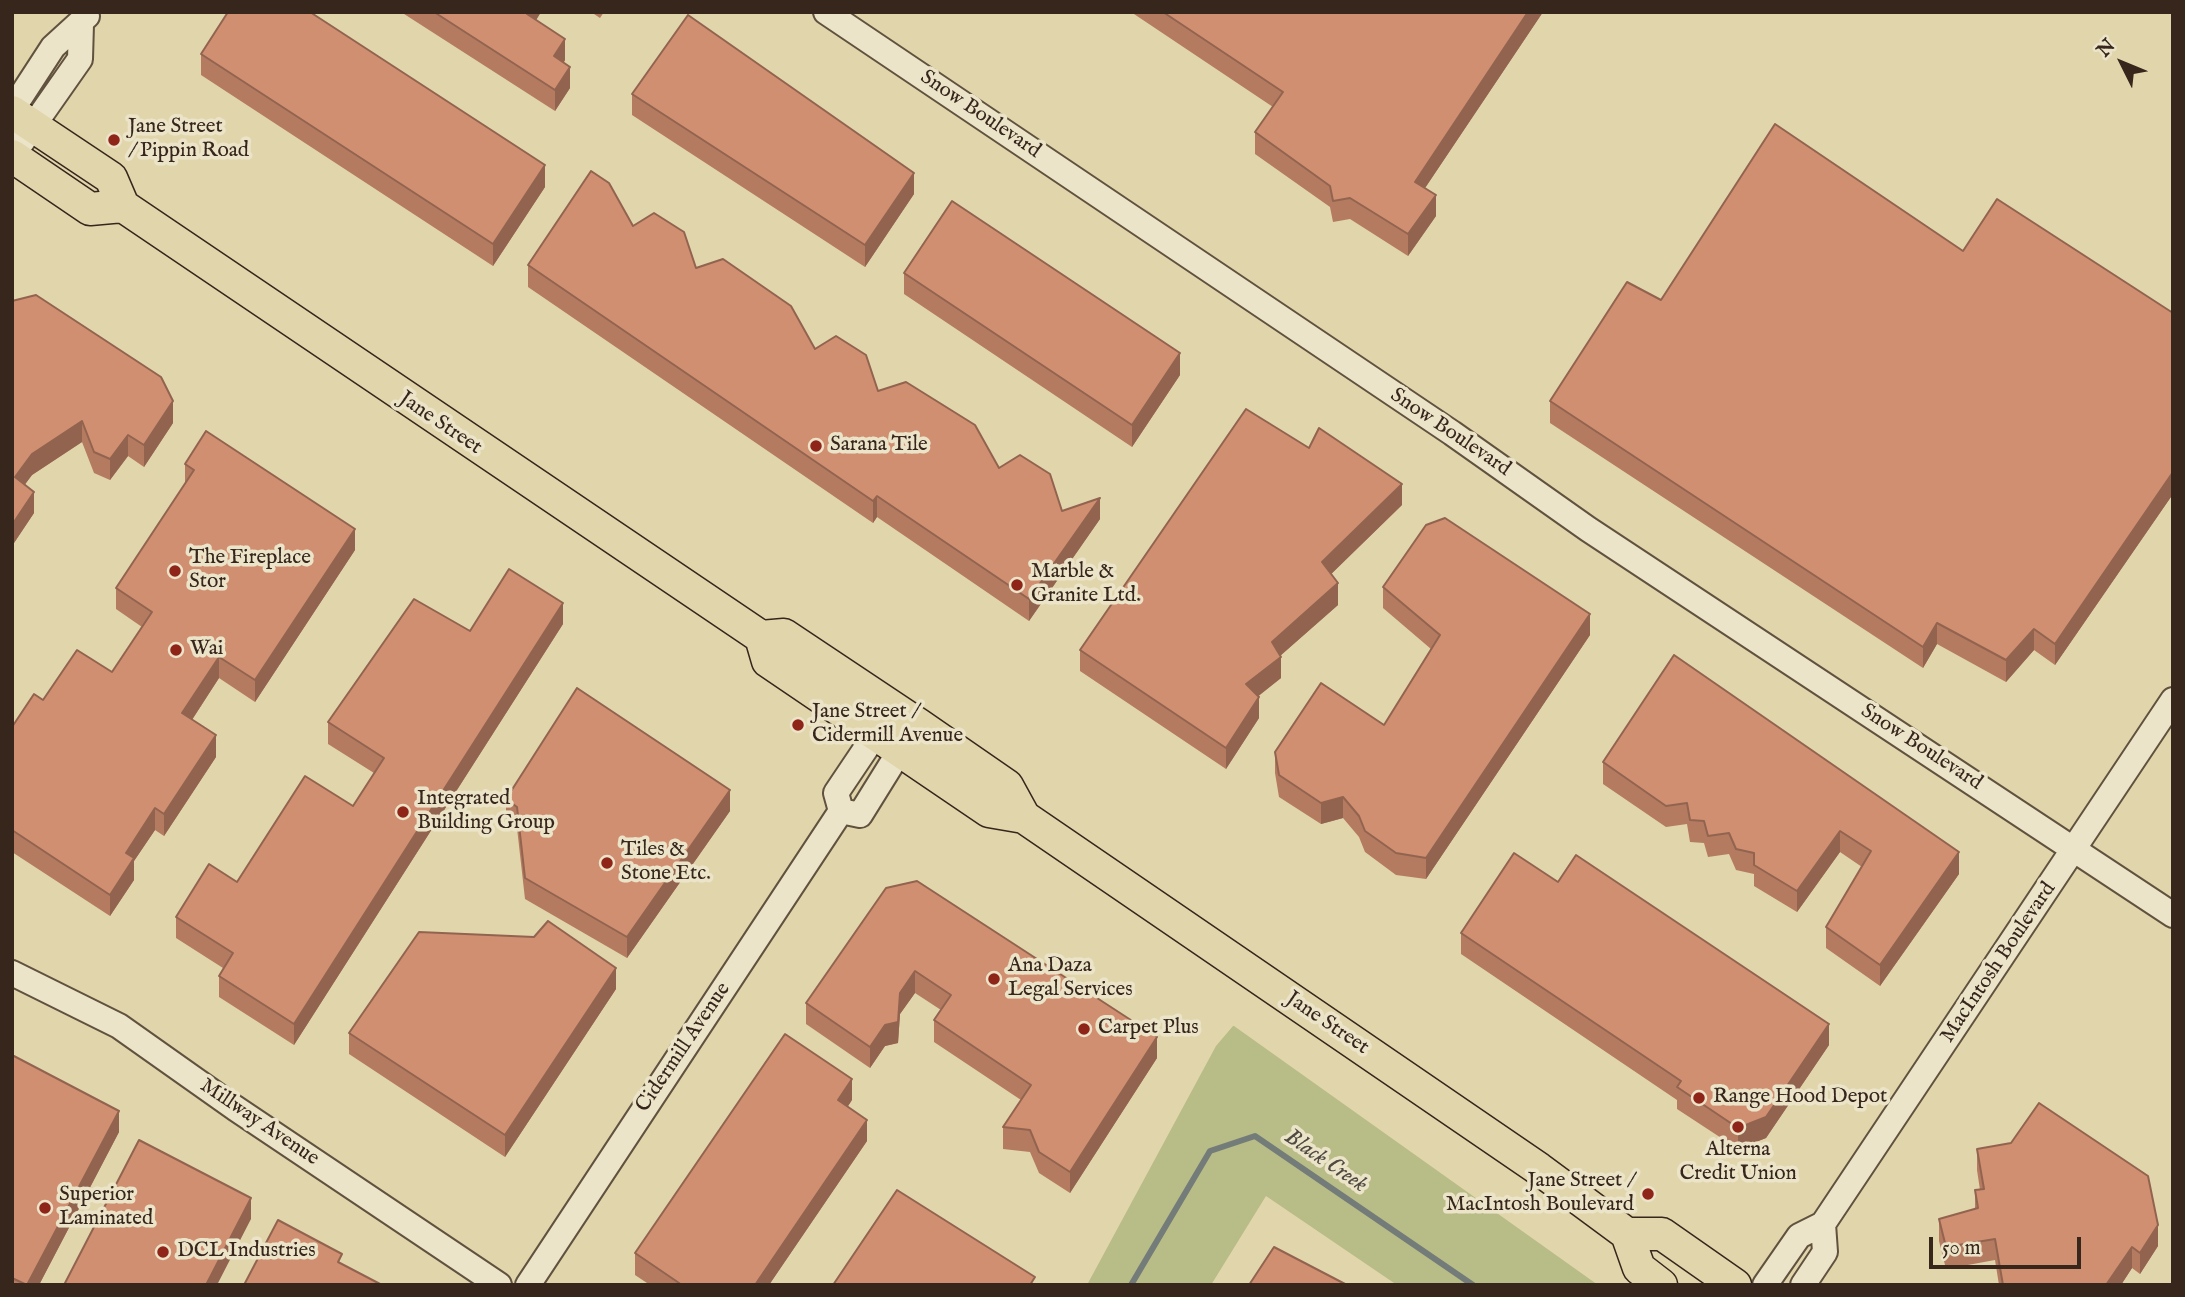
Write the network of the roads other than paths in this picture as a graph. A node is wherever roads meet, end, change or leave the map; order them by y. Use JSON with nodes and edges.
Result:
{"nodes":[{"id":1,"x":826,"y":12,"type":"edge"},
{"id":2,"x":85,"y":18,"type":"edge"},
{"id":3,"x":19,"y":116,"type":"edge"},
{"id":4,"x":12,"y":156,"type":"edge"},
{"id":5,"x":122,"y":206,"type":"junction"},
{"id":6,"x":2173,"y":700,"type":"edge"},
{"id":7,"x":885,"y":720,"type":"junction"},
{"id":8,"x":901,"y":749,"type":"junction"},
{"id":9,"x":841,"y":811,"type":"junction"},
{"id":10,"x":1024,"y":817,"type":"junction"},
{"id":11,"x":2076,"y":849,"type":"junction"},
{"id":12,"x":2173,"y":915,"type":"edge"},
{"id":13,"x":12,"y":973,"type":"edge"},
{"id":14,"x":1823,"y":1224,"type":"junction"},
{"id":15,"x":1627,"y":1234,"type":"junction"},
{"id":16,"x":499,"y":1285,"type":"edge"},
{"id":17,"x":528,"y":1285,"type":"edge"},
{"id":18,"x":1661,"y":1285,"type":"edge"},
{"id":19,"x":1735,"y":1285,"type":"edge"},
{"id":20,"x":1765,"y":1285,"type":"edge"},
{"id":21,"x":1802,"y":1285,"type":"edge"}],
"edges":[{"from":1,"to":11,"type":"street","name":"Snow Boulevard"},
{"from":2,"to":3,"type":"street"},
{"from":3,"to":4,"type":"street"},
{"from":3,"to":5,"type":"main road","name":"Jane Street"},
{"from":4,"to":5,"type":"main road"},
{"from":5,"to":7,"type":"main road","name":"Jane Street"},
{"from":6,"to":11,"type":"street","name":"MacIntosh Boulevard"},
{"from":7,"to":8,"type":"main road","name":"Jane Street"},
{"from":7,"to":9,"type":"street","name":"Cidermill Avenue"},
{"from":7,"to":10,"type":"main road","name":"Jane Street"},
{"from":8,"to":9,"type":"street"},
{"from":8,"to":10,"type":"main road","name":"Jane Street"},
{"from":9,"to":17,"type":"street","name":"Cidermill Avenue"},
{"from":10,"to":15,"type":"main road","name":"Jane Street"},
{"from":11,"to":12,"type":"street","name":"Snow Boulevard"},
{"from":11,"to":14,"type":"street","name":"MacIntosh Boulevard"},
{"from":13,"to":16,"type":"street","name":"Millway Avenue"},
{"from":14,"to":20,"type":"street","name":"MacIntosh Boulevard"},
{"from":14,"to":21,"type":"street"},
{"from":15,"to":18,"type":"main road"},
{"from":15,"to":19,"type":"main road"}]}
